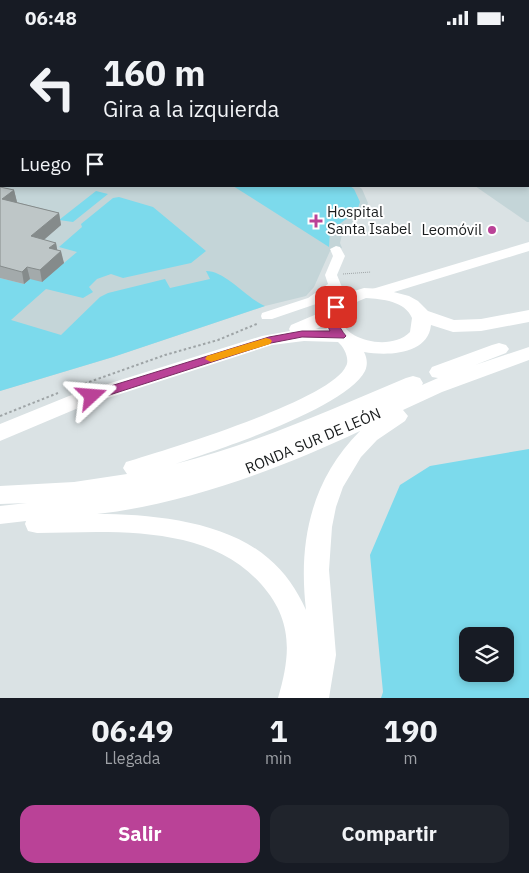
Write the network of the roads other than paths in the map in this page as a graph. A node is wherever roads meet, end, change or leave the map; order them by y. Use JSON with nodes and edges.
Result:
{"nodes":[{"id":1,"x":529,"y":246,"type":"edge"},
{"id":2,"x":336,"y":249,"type":"dead end"},
{"id":3,"x":427,"y":279,"type":"junction"},
{"id":4,"x":370,"y":293,"type":"junction"},
{"id":5,"x":336,"y":294,"type":"junction"},
{"id":6,"x":416,"y":311,"type":"junction"},
{"id":7,"x":267,"y":316,"type":"road end"},
{"id":8,"x":529,"y":316,"type":"edge"},
{"id":9,"x":345,"y":339,"type":"junction"},
{"id":10,"x":529,"y":339,"type":"edge"},
{"id":11,"x":529,"y":353,"type":"edge"},
{"id":12,"x":484,"y":368,"type":"junction"},
{"id":13,"x":0,"y":425,"type":"edge"},
{"id":14,"x":0,"y":433,"type":"edge"},
{"id":15,"x":0,"y":487,"type":"edge"},
{"id":16,"x":0,"y":495,"type":"edge"},
{"id":17,"x":0,"y":515,"type":"edge"},
{"id":18,"x":0,"y":524,"type":"edge"},
{"id":19,"x":292,"y":698,"type":"edge"},
{"id":20,"x":315,"y":698,"type":"edge"}],
"edges":[{"from":1,"to":3,"type":"main road"},
{"from":2,"to":5,"type":"lane"},
{"from":3,"to":4,"type":"main road"},
{"from":3,"to":6,"type":"main road"},
{"from":4,"to":5,"type":"highway"},
{"from":4,"to":6,"type":"highway"},
{"from":5,"to":7,"type":"lane"},
{"from":5,"to":9,"type":"highway"},
{"from":5,"to":13,"type":"highway"},
{"from":6,"to":8,"type":"highway"},
{"from":6,"to":9,"type":"highway"},
{"from":9,"to":14,"type":"highway"},
{"from":9,"to":15,"type":"highway"},
{"from":10,"to":16,"type":"highway","name":"RONDA SUR DE LEÓN"},
{"from":11,"to":12,"type":"highway","name":"RONDA SUR DE LEÓN"},
{"from":12,"to":17,"type":"highway","name":"RONDA SUR DE LEÓN"},
{"from":12,"to":20,"type":"highway"},
{"from":18,"to":19,"type":"highway"}]}
